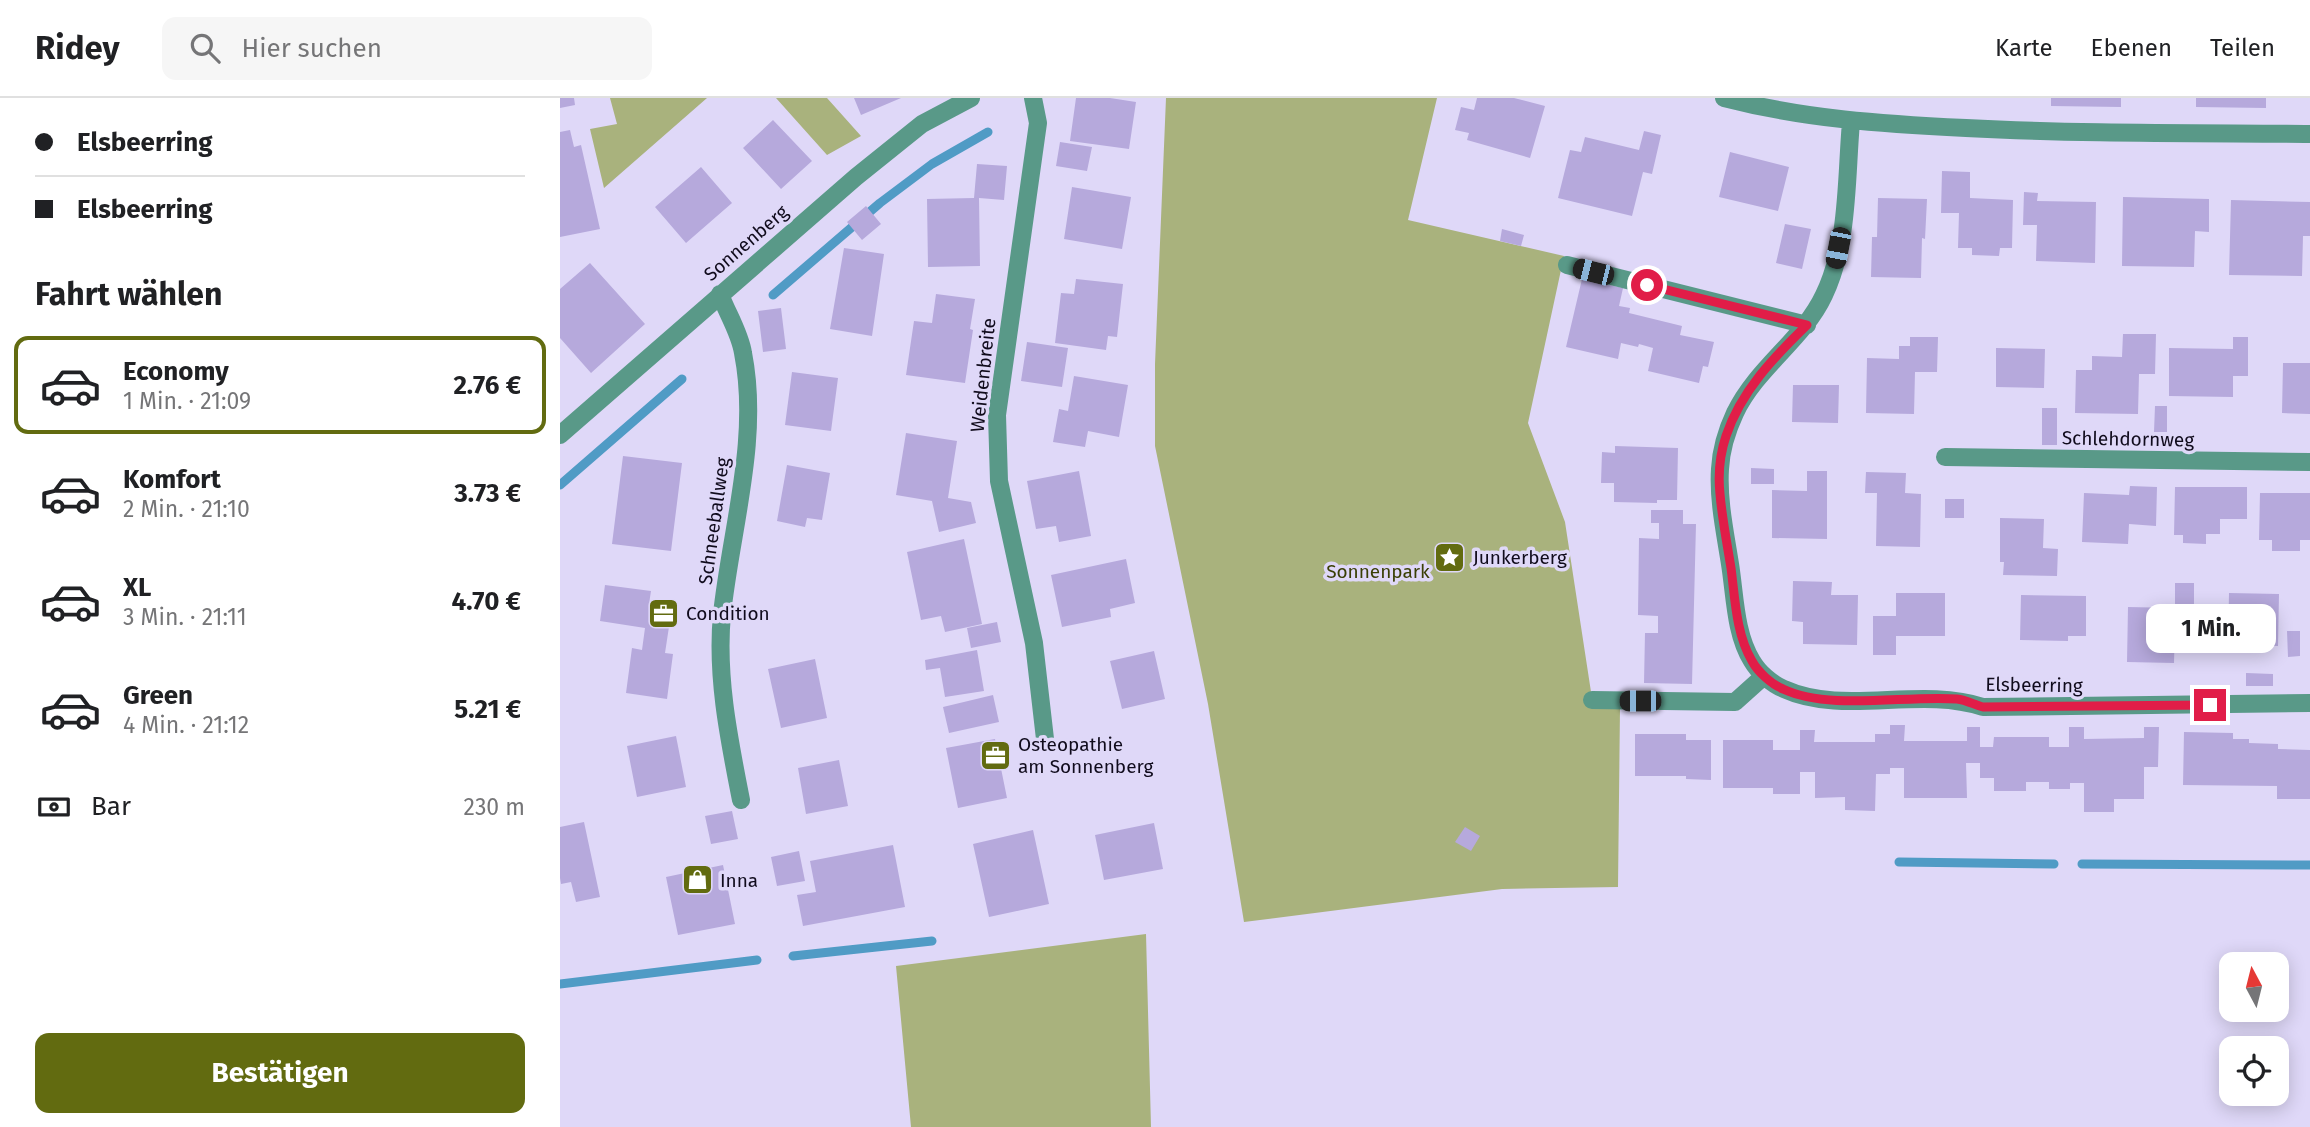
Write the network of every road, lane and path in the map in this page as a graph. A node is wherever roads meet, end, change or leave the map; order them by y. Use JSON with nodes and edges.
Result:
{"nodes":[{"id":1,"x":971,"y":98,"type":"edge"},
{"id":2,"x":1034,"y":98,"type":"edge"},
{"id":3,"x":1724,"y":98,"type":"edge"},
{"id":4,"x":1851,"y":122,"type":"junction"},
{"id":5,"x":2310,"y":134,"type":"edge"},
{"id":6,"x":1567,"y":265,"type":"dead end"},
{"id":7,"x":720,"y":294,"type":"junction"},
{"id":8,"x":1807,"y":325,"type":"junction"},
{"id":9,"x":560,"y":435,"type":"edge"},
{"id":10,"x":1945,"y":457,"type":"dead end"},
{"id":11,"x":2310,"y":462,"type":"edge"},
{"id":12,"x":1764,"y":676,"type":"junction"},
{"id":13,"x":1592,"y":700,"type":"dead end"},
{"id":14,"x":2310,"y":703,"type":"edge"},
{"id":15,"x":1045,"y":739,"type":"dead end"},
{"id":16,"x":741,"y":800,"type":"dead end"}],
"edges":[{"from":1,"to":7,"type":"street","name":"Sonnenberg"},
{"from":2,"to":15,"type":"street","name":"Weidenbreite"},
{"from":3,"to":4,"type":"street"},
{"from":4,"to":5,"type":"street"},
{"from":4,"to":8,"type":"street","name":"Elsbeerring"},
{"from":6,"to":8,"type":"street"},
{"from":7,"to":9,"type":"street","name":"Sonnenberg"},
{"from":7,"to":16,"type":"street","name":"Schneeballweg"},
{"from":8,"to":12,"type":"street","name":"Elsbeerring"},
{"from":10,"to":11,"type":"street","name":"Schlehdornweg"},
{"from":12,"to":13,"type":"street"},
{"from":12,"to":14,"type":"street","name":"Elsbeerring"}]}
